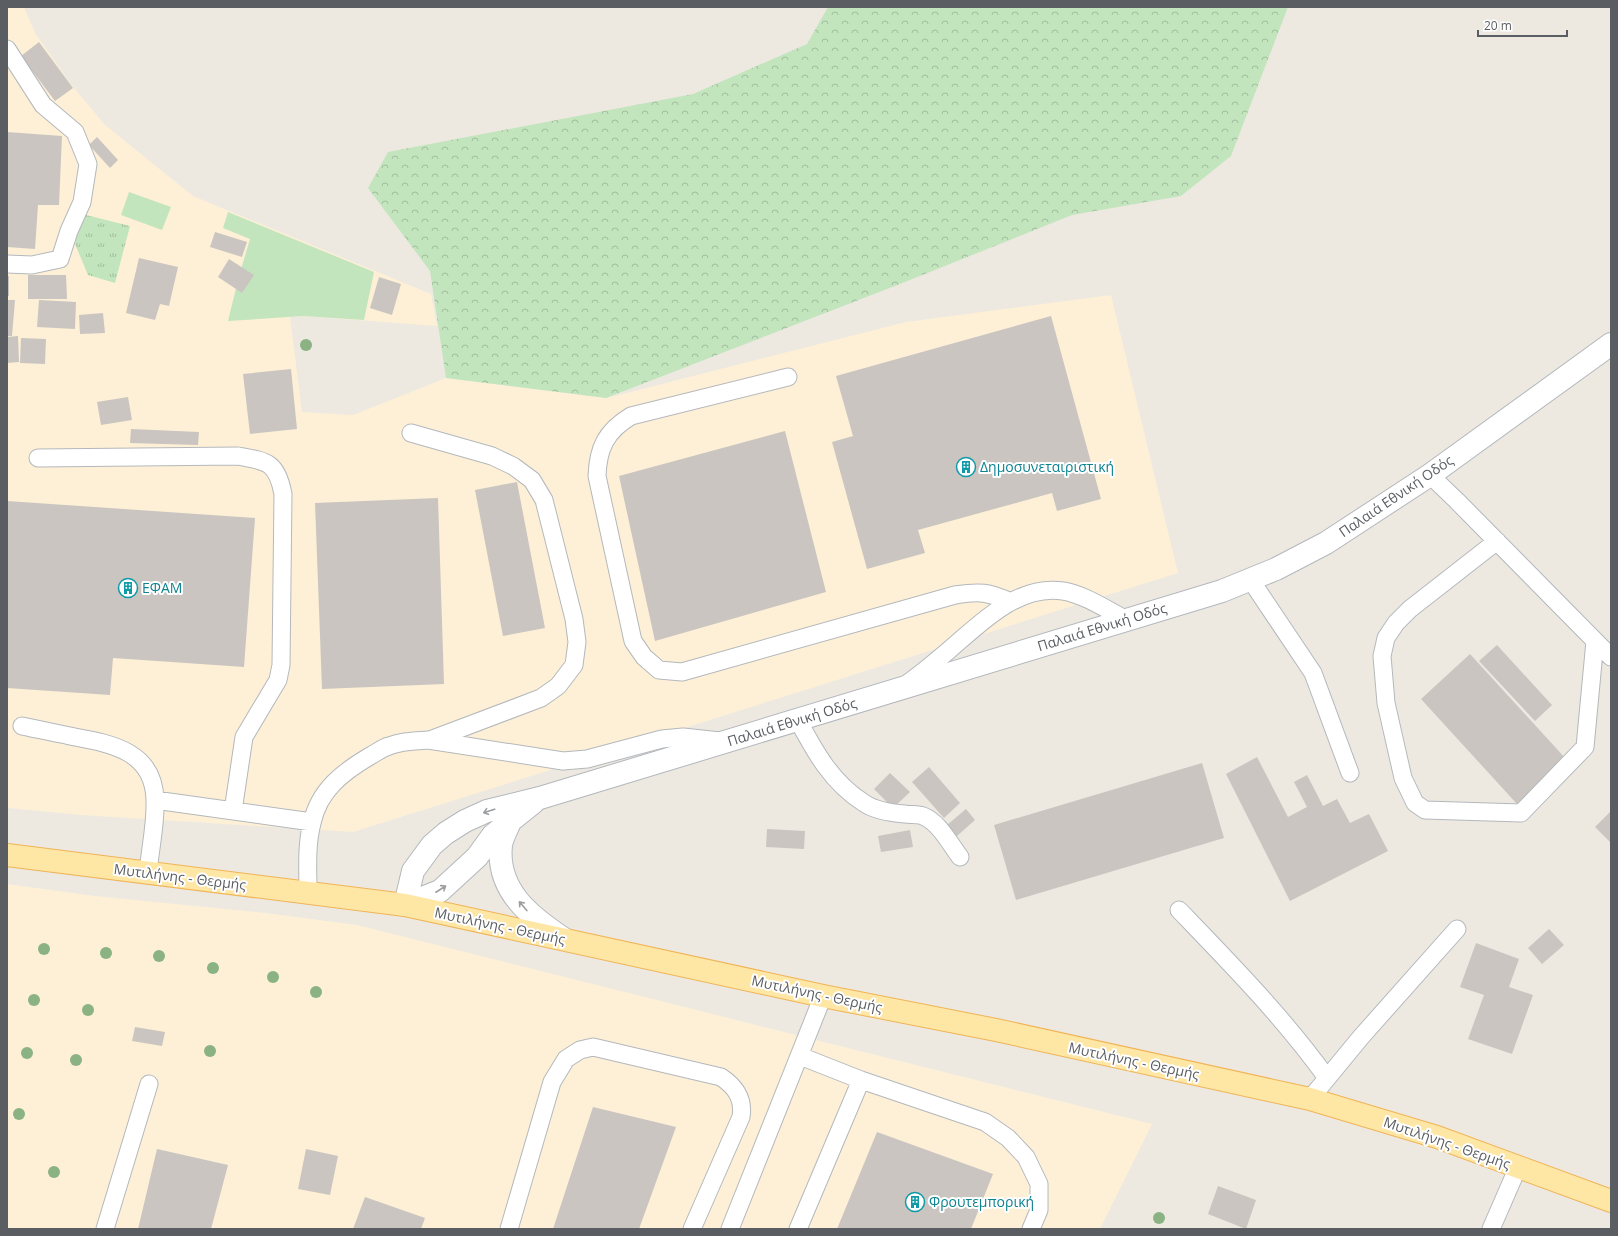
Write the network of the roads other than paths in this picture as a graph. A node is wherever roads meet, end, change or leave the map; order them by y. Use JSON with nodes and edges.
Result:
{"nodes":[{"id":1,"x":7,"y":49,"type":"edge"},
{"id":2,"x":7,"y":264,"type":"edge"},
{"id":3,"x":1611,"y":344,"type":"edge"},
{"id":4,"x":788,"y":377,"type":"dead end"},
{"id":5,"x":411,"y":433,"type":"dead end"},
{"id":6,"x":38,"y":458,"type":"dead end"},
{"id":7,"x":1430,"y":475,"type":"junction"},
{"id":8,"x":1497,"y":541,"type":"junction"},
{"id":9,"x":1250,"y":579,"type":"junction"},
{"id":10,"x":1011,"y":602,"type":"junction"},
{"id":11,"x":1127,"y":620,"type":"junction"},
{"id":12,"x":1595,"y":641,"type":"junction"},
{"id":13,"x":1611,"y":658,"type":"edge"},
{"id":14,"x":902,"y":688,"type":"junction"},
{"id":15,"x":798,"y":720,"type":"junction"},
{"id":16,"x":22,"y":726,"type":"dead end"},
{"id":17,"x":428,"y":740,"type":"junction"},
{"id":18,"x":726,"y":742,"type":"junction"},
{"id":19,"x":1350,"y":773,"type":"dead end"},
{"id":20,"x":540,"y":798,"type":"junction"},
{"id":21,"x":155,"y":800,"type":"junction"},
{"id":22,"x":234,"y":811,"type":"junction"},
{"id":23,"x":511,"y":820,"type":"junction"},
{"id":24,"x":312,"y":822,"type":"junction"},
{"id":25,"x":7,"y":855,"type":"edge"},
{"id":26,"x":960,"y":857,"type":"dead end"},
{"id":27,"x":148,"y":873,"type":"junction"},
{"id":28,"x":308,"y":893,"type":"junction"},
{"id":29,"x":405,"y":905,"type":"junction"},
{"id":30,"x":1179,"y":910,"type":"dead end"},
{"id":31,"x":1457,"y":929,"type":"dead end"},
{"id":32,"x":564,"y":940,"type":"junction"},
{"id":33,"x":823,"y":996,"type":"junction"},
{"id":34,"x":800,"y":1056,"type":"junction"},
{"id":35,"x":1326,"y":1078,"type":"junction"},
{"id":36,"x":861,"y":1080,"type":"junction"},
{"id":37,"x":149,"y":1084,"type":"dead end"},
{"id":38,"x":1310,"y":1099,"type":"junction"},
{"id":39,"x":1518,"y":1167,"type":"junction"},
{"id":40,"x":1611,"y":1201,"type":"edge"},
{"id":41,"x":106,"y":1229,"type":"edge"},
{"id":42,"x":509,"y":1229,"type":"edge"},
{"id":43,"x":692,"y":1229,"type":"edge"},
{"id":44,"x":730,"y":1229,"type":"edge"},
{"id":45,"x":798,"y":1229,"type":"edge"},
{"id":46,"x":1031,"y":1229,"type":"edge"},
{"id":47,"x":1491,"y":1229,"type":"edge"}],
"edges":[{"from":1,"to":2,"type":"lane"},
{"from":3,"to":7,"type":"main road","name":"Παλαιά Εθνική Οδός"},
{"from":4,"to":10,"type":"lane"},
{"from":5,"to":17,"type":"lane"},
{"from":6,"to":22,"type":"lane"},
{"from":7,"to":8,"type":"lane"},
{"from":7,"to":9,"type":"main road","name":"Παλαιά Εθνική Οδός"},
{"from":8,"to":12,"type":"lane"},
{"from":8,"to":12,"type":"lane"},
{"from":9,"to":11,"type":"main road","name":"Παλαιά Εθνική Οδός"},
{"from":9,"to":19,"type":"lane"},
{"from":10,"to":11,"type":"lane"},
{"from":10,"to":14,"type":"lane"},
{"from":11,"to":14,"type":"main road","name":"Παλαιά Εθνική Οδός"},
{"from":12,"to":13,"type":"lane"},
{"from":14,"to":15,"type":"main road","name":"Παλαιά Εθνική Οδός"},
{"from":15,"to":18,"type":"main road","name":"Παλαιά Εθνική Οδός"},
{"from":15,"to":26,"type":"lane"},
{"from":16,"to":21,"type":"lane"},
{"from":17,"to":18,"type":"lane"},
{"from":17,"to":24,"type":"lane"},
{"from":18,"to":20,"type":"main road","name":"Παλαιά Εθνική Οδός"},
{"from":20,"to":23,"type":"main road","name":"Παλαιά Εθνική Οδός"},
{"from":20,"to":29,"type":"main road","name":"Παλαιά Εθνική Οδός","one_way":true},
{"from":21,"to":22,"type":"lane"},
{"from":21,"to":27,"type":"lane"},
{"from":22,"to":24,"type":"lane"},
{"from":29,"to":23,"type":"main road","name":"Παλαιά Εθνική Οδός","one_way":true},
{"from":32,"to":23,"type":"main road","one_way":true},
{"from":24,"to":28,"type":"lane"},
{"from":25,"to":27,"type":"main road","name":"Μυτιλήνης - Θερμής"},
{"from":27,"to":28,"type":"main road","name":"Μυτιλήνης - Θερμής"},
{"from":28,"to":29,"type":"main road","name":"Μυτιλήνης - Θερμής"},
{"from":29,"to":32,"type":"main road","name":"Μυτιλήνης - Θερμής"},
{"from":30,"to":35,"type":"lane"},
{"from":31,"to":35,"type":"lane"},
{"from":32,"to":33,"type":"main road","name":"Μυτιλήνης - Θερμής"},
{"from":33,"to":34,"type":"lane"},
{"from":33,"to":38,"type":"main road","name":"Μυτιλήνης - Θερμής"},
{"from":34,"to":36,"type":"lane"},
{"from":34,"to":44,"type":"lane"},
{"from":35,"to":38,"type":"lane"},
{"from":36,"to":45,"type":"lane"},
{"from":36,"to":46,"type":"lane"},
{"from":37,"to":41,"type":"lane"},
{"from":38,"to":39,"type":"main road","name":"Μυτιλήνης - Θερμής"},
{"from":39,"to":40,"type":"main road","name":"Μυτιλήνης - Θερμής"},
{"from":39,"to":47,"type":"lane"},
{"from":42,"to":43,"type":"lane"}]}
